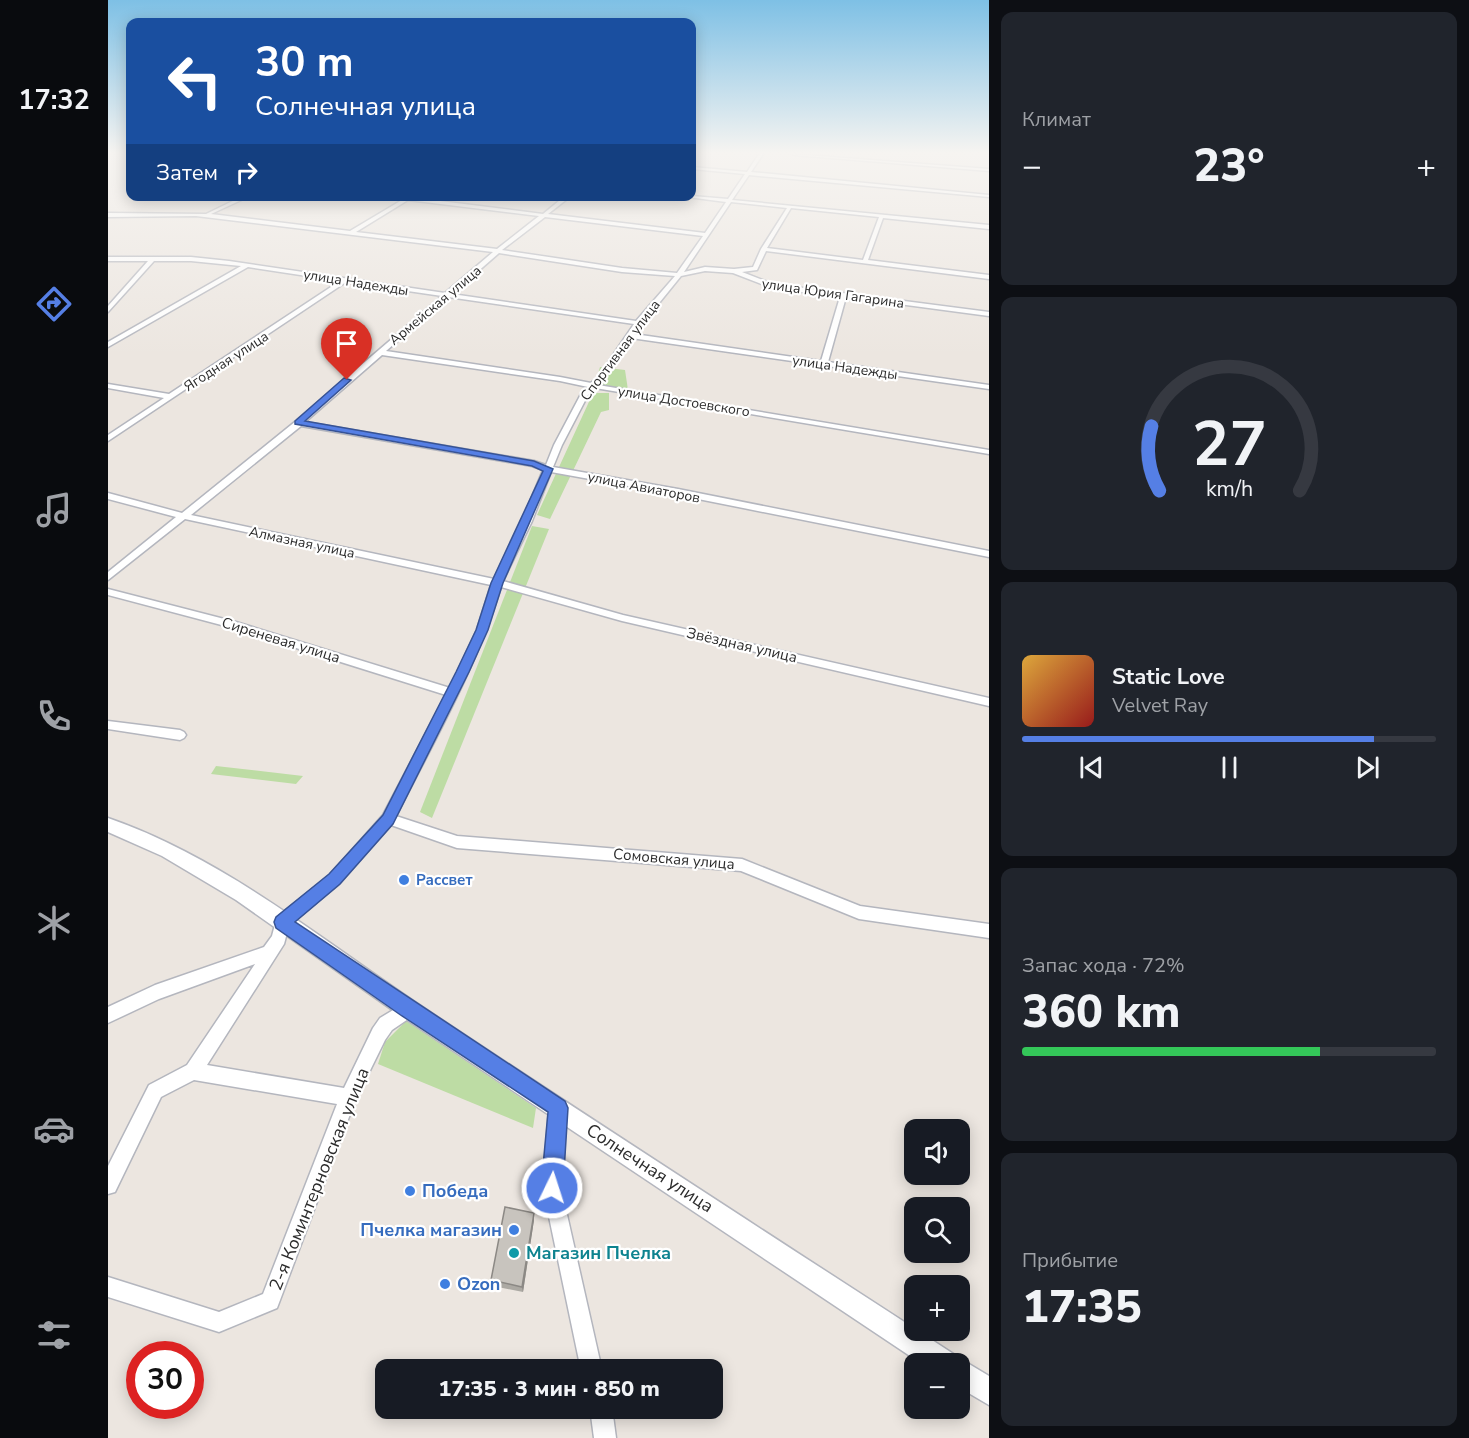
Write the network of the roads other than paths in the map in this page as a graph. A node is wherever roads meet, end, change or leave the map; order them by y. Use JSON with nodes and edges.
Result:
{"nodes":[{"id":1,"x":261,"y":221,"type":"edge"},
{"id":2,"x":369,"y":221,"type":"edge"},
{"id":3,"x":535,"y":221,"type":"edge"},
{"id":4,"x":584,"y":221,"type":"edge"},
{"id":5,"x":716,"y":221,"type":"edge"},
{"id":6,"x":781,"y":221,"type":"edge"},
{"id":7,"x":880,"y":221,"type":"edge"},
{"id":8,"x":918,"y":221,"type":"edge"},
{"id":9,"x":989,"y":227,"type":"edge"},
{"id":10,"x":353,"y":231,"type":"junction"},
{"id":11,"x":705,"y":235,"type":"junction"},
{"id":12,"x":764,"y":249,"type":"junction"},
{"id":13,"x":498,"y":250,"type":"junction"},
{"id":14,"x":153,"y":258,"type":"junction"},
{"id":15,"x":108,"y":259,"type":"edge"},
{"id":16,"x":865,"y":262,"type":"junction"},
{"id":17,"x":246,"y":266,"type":"junction"},
{"id":18,"x":734,"y":271,"type":"junction"},
{"id":19,"x":678,"y":275,"type":"junction"},
{"id":20,"x":989,"y":277,"type":"edge"},
{"id":21,"x":344,"y":281,"type":"junction"},
{"id":22,"x":447,"y":295,"type":"junction"},
{"id":23,"x":843,"y":297,"type":"junction"},
{"id":24,"x":108,"y":310,"type":"edge"},
{"id":25,"x":989,"y":314,"type":"edge"},
{"id":26,"x":638,"y":323,"type":"junction"},
{"id":27,"x":631,"y":336,"type":"junction"},
{"id":28,"x":108,"y":345,"type":"edge"},
{"id":29,"x":379,"y":352,"type":"junction"},
{"id":30,"x":824,"y":364,"type":"junction"},
{"id":31,"x":108,"y":386,"type":"edge"},
{"id":32,"x":592,"y":386,"type":"junction"},
{"id":33,"x":989,"y":387,"type":"edge"},
{"id":34,"x":171,"y":397,"type":"junction"},
{"id":35,"x":298,"y":423,"type":"junction"},
{"id":36,"x":108,"y":439,"type":"edge"},
{"id":37,"x":989,"y":452,"type":"edge"},
{"id":38,"x":548,"y":469,"type":"junction"},
{"id":39,"x":108,"y":496,"type":"edge"},
{"id":40,"x":182,"y":516,"type":"junction"},
{"id":41,"x":989,"y":554,"type":"edge"},
{"id":42,"x":108,"y":578,"type":"edge"},
{"id":43,"x":497,"y":583,"type":"junction"},
{"id":44,"x":108,"y":592,"type":"edge"},
{"id":45,"x":453,"y":693,"type":"junction"},
{"id":46,"x":989,"y":702,"type":"edge"},
{"id":47,"x":108,"y":725,"type":"edge"},
{"id":48,"x":180,"y":735,"type":"dead end"},
{"id":49,"x":388,"y":819,"type":"junction"},
{"id":50,"x":108,"y":825,"type":"edge"},
{"id":51,"x":282,"y":922,"type":"junction"},
{"id":52,"x":989,"y":931,"type":"edge"},
{"id":53,"x":269,"y":952,"type":"junction"},
{"id":54,"x":408,"y":1010,"type":"junction"},
{"id":55,"x":108,"y":1015,"type":"edge"},
{"id":56,"x":193,"y":1071,"type":"junction"},
{"id":57,"x":348,"y":1098,"type":"junction"},
{"id":58,"x":558,"y":1108,"type":"junction"},
{"id":59,"x":108,"y":1185,"type":"edge"},
{"id":60,"x":108,"y":1287,"type":"edge"},
{"id":61,"x":929,"y":1353,"type":"edge"},
{"id":62,"x":590,"y":1359,"type":"edge"},
{"id":63,"x":970,"y":1380,"type":"edge"},
{"id":64,"x":989,"y":1392,"type":"edge"},
{"id":65,"x":602,"y":1419,"type":"edge"},
{"id":66,"x":605,"y":1438,"type":"edge"}],
"edges":[{"from":1,"to":10,"type":"street","name":"улица Юрия Гагарина"},
{"from":2,"to":10,"type":"street"},
{"from":3,"to":13,"type":"street","name":"Армейская улица"},
{"from":4,"to":11,"type":"street"},
{"from":5,"to":11,"type":"street","name":"Спортивная улица"},
{"from":6,"to":12,"type":"street"},
{"from":7,"to":16,"type":"street"},
{"from":8,"to":9,"type":"street"},
{"from":10,"to":13,"type":"street","name":"улица Юрия Гагарина"},
{"from":11,"to":19,"type":"street","name":"Спортивная улица"},
{"from":12,"to":16,"type":"street"},
{"from":12,"to":18,"type":"street"},
{"from":13,"to":19,"type":"street","name":"улица Юрия Гагарина"},
{"from":13,"to":22,"type":"street","name":"Армейская улица"},
{"from":14,"to":15,"type":"street","name":"улица Надежды"},
{"from":14,"to":17,"type":"street","name":"улица Надежды"},
{"from":14,"to":24,"type":"street"},
{"from":16,"to":20,"type":"street"},
{"from":17,"to":21,"type":"street","name":"улица Надежды"},
{"from":17,"to":28,"type":"street"},
{"from":18,"to":19,"type":"street","name":"улица Юрия Гагарина"},
{"from":18,"to":23,"type":"street","name":"улица Юрия Гагарина"},
{"from":19,"to":26,"type":"street","name":"Спортивная улица"},
{"from":21,"to":22,"type":"street","name":"улица Надежды"},
{"from":21,"to":34,"type":"street","name":"Ягодная улица"},
{"from":22,"to":26,"type":"street","name":"улица Надежды"},
{"from":22,"to":29,"type":"street","name":"Армейская улица"},
{"from":23,"to":25,"type":"street","name":"улица Юрия Гагарина"},
{"from":23,"to":30,"type":"street"},
{"from":26,"to":27,"type":"street","name":"Спортивная улица"},
{"from":27,"to":30,"type":"street","name":"улица Надежды"},
{"from":27,"to":32,"type":"street","name":"Спортивная улица"},
{"from":29,"to":32,"type":"street","name":"улица Достоевского"},
{"from":29,"to":35,"type":"street","name":"Армейская улица"},
{"from":30,"to":33,"type":"street","name":"улица Надежды"},
{"from":31,"to":34,"type":"street"},
{"from":32,"to":37,"type":"street","name":"улица Достоевского"},
{"from":32,"to":38,"type":"street","name":"Спортивная улица"},
{"from":34,"to":36,"type":"street","name":"Ягодная улица"},
{"from":35,"to":38,"type":"street","name":"улица Авиаторов"},
{"from":35,"to":40,"type":"street","name":"Армейская улица"},
{"from":38,"to":41,"type":"street","name":"улица Авиаторов"},
{"from":38,"to":43,"type":"street","name":"Спортивная улица"},
{"from":39,"to":40,"type":"street","name":"Алмазная улица"},
{"from":40,"to":42,"type":"street","name":"Армейская улица"},
{"from":40,"to":43,"type":"street","name":"Алмазная улица"},
{"from":43,"to":45,"type":"street","name":"Спортивная улица"},
{"from":43,"to":46,"type":"street","name":"Звёздная улица"},
{"from":44,"to":45,"type":"street","name":"Сиреневая улица"},
{"from":45,"to":49,"type":"street","name":"Спортивная улица"},
{"from":47,"to":48,"type":"street"},
{"from":49,"to":51,"type":"street","name":"Спортивная улица"},
{"from":49,"to":52,"type":"street","name":"Сомовская улица"},
{"from":50,"to":51,"type":"street","name":"Солнечная улица"},
{"from":51,"to":53,"type":"street"},
{"from":51,"to":54,"type":"street","name":"Солнечная улица"},
{"from":53,"to":55,"type":"street"},
{"from":53,"to":56,"type":"street"},
{"from":54,"to":57,"type":"street","name":"2-я Коминтерновская улица"},
{"from":54,"to":58,"type":"street","name":"Солнечная улица"},
{"from":56,"to":57,"type":"street"},
{"from":56,"to":59,"type":"street"},
{"from":57,"to":60,"type":"street","name":"2-я Коминтерновская улица"},
{"from":58,"to":61,"type":"street","name":"Солнечная улица"},
{"from":58,"to":62,"type":"street"},
{"from":63,"to":64,"type":"street"},
{"from":65,"to":66,"type":"street"}]}
